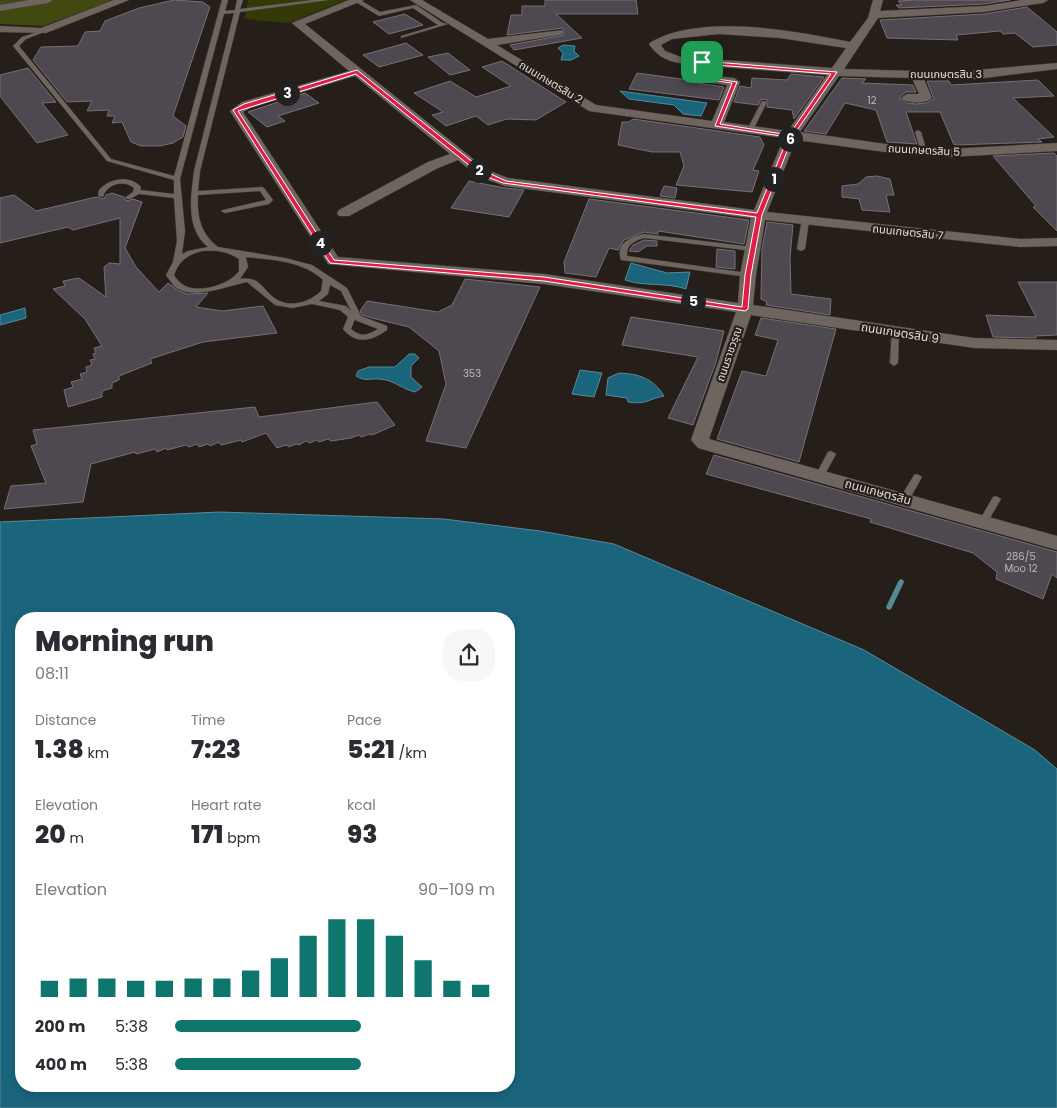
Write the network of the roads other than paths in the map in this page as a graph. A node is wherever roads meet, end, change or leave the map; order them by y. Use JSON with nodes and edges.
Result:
{"nodes":[{"id":1,"x":48,"y":0,"type":"edge"},
{"id":2,"x":124,"y":0,"type":"edge"},
{"id":3,"x":224,"y":0,"type":"edge"},
{"id":4,"x":240,"y":0,"type":"edge"},
{"id":5,"x":266,"y":0,"type":"edge"},
{"id":6,"x":326,"y":0,"type":"edge"},
{"id":7,"x":358,"y":0,"type":"edge"},
{"id":8,"x":415,"y":0,"type":"edge"},
{"id":9,"x":878,"y":0,"type":"edge"},
{"id":10,"x":1043,"y":0,"type":"edge"},
{"id":11,"x":1007,"y":2,"type":"edge"},
{"id":12,"x":0,"y":8,"type":"edge"},
{"id":13,"x":256,"y":9,"type":"junction"},
{"id":14,"x":237,"y":12,"type":"junction"},
{"id":15,"x":221,"y":13,"type":"junction"},
{"id":16,"x":874,"y":15,"type":"junction"},
{"id":17,"x":446,"y":23,"type":"junction"},
{"id":18,"x":0,"y":29,"type":"edge"},
{"id":19,"x":42,"y":31,"type":"junction"},
{"id":20,"x":558,"y":32,"type":"dead end"},
{"id":21,"x":403,"y":37,"type":"dead end"},
{"id":22,"x":485,"y":43,"type":"junction"},
{"id":23,"x":852,"y":46,"type":"junction"},
{"id":24,"x":702,"y":62,"type":"junction"},
{"id":25,"x":1057,"y":66,"type":"edge"},
{"id":26,"x":357,"y":72,"type":"junction"},
{"id":27,"x":834,"y":72,"type":"junction"},
{"id":28,"x":917,"y":75,"type":"junction"},
{"id":29,"x":907,"y":98,"type":"dead end"},
{"id":30,"x":764,"y":102,"type":"dead end"},
{"id":31,"x":717,"y":125,"type":"junction"},
{"id":32,"x":750,"y":130,"type":"junction"},
{"id":33,"x":918,"y":132,"type":"dead end"},
{"id":34,"x":791,"y":136,"type":"junction"},
{"id":35,"x":1057,"y":147,"type":"edge"},
{"id":36,"x":924,"y":152,"type":"junction"},
{"id":37,"x":458,"y":154,"type":"junction"},
{"id":38,"x":177,"y":179,"type":"junction"},
{"id":39,"x":137,"y":192,"type":"junction"},
{"id":40,"x":194,"y":193,"type":"junction"},
{"id":41,"x":101,"y":196,"type":"dead end"},
{"id":42,"x":177,"y":196,"type":"junction"},
{"id":43,"x":128,"y":198,"type":"dead end"},
{"id":44,"x":225,"y":211,"type":"dead end"},
{"id":45,"x":344,"y":213,"type":"dead end"},
{"id":46,"x":759,"y":215,"type":"junction"},
{"id":47,"x":805,"y":221,"type":"junction"},
{"id":48,"x":1057,"y":242,"type":"edge"},
{"id":49,"x":216,"y":249,"type":"junction"},
{"id":50,"x":753,"y":249,"type":"junction"},
{"id":51,"x":802,"y":249,"type":"dead end"},
{"id":52,"x":236,"y":253,"type":"junction"},
{"id":53,"x":176,"y":262,"type":"junction"},
{"id":54,"x":748,"y":275,"type":"junction"},
{"id":55,"x":327,"y":280,"type":"junction"},
{"id":56,"x":227,"y":284,"type":"junction"},
{"id":57,"x":312,"y":302,"type":"junction"},
{"id":58,"x":745,"y":309,"type":"junction"},
{"id":59,"x":895,"y":332,"type":"junction"},
{"id":60,"x":1057,"y":345,"type":"edge"},
{"id":61,"x":894,"y":363,"type":"dead end"},
{"id":62,"x":700,"y":440,"type":"joint"},
{"id":63,"x":831,"y":454,"type":"dead end"},
{"id":64,"x":820,"y":476,"type":"junction"},
{"id":65,"x":916,"y":477,"type":"dead end"},
{"id":66,"x":904,"y":500,"type":"junction"},
{"id":67,"x":996,"y":500,"type":"dead end"},
{"id":68,"x":984,"y":521,"type":"junction"},
{"id":69,"x":1057,"y":543,"type":"edge"}],
"edges":[{"from":1,"to":12,"type":"street"},
{"from":2,"to":19,"type":"street"},
{"from":3,"to":15,"type":"lane"},
{"from":4,"to":14,"type":"lane"},
{"from":5,"to":13,"type":"lane"},
{"from":6,"to":13,"type":"lane"},
{"from":7,"to":17,"type":"lane"},
{"from":7,"to":26,"type":"street","name":"ถนนเกษตรสิน 7"},
{"from":8,"to":17,"type":"street","name":"ถนนเกษตรสิน 2"},
{"from":9,"to":16,"type":"street","name":"ถนนราชวรุณ"},
{"from":10,"to":11,"type":"street"},
{"from":11,"to":16,"type":"street"},
{"from":13,"to":14,"type":"lane"},
{"from":14,"to":15,"type":"lane"},
{"from":14,"to":40,"type":"lane"},
{"from":15,"to":38,"type":"lane"},
{"from":16,"to":23,"type":"street","name":"ถนนราชวรุณ"},
{"from":17,"to":21,"type":"lane"},
{"from":17,"to":22,"type":"street","name":"ถนนเกษตรสิน 2"},
{"from":18,"to":19,"type":"street"},
{"from":19,"to":38,"type":"lane"},
{"from":20,"to":22,"type":"street"},
{"from":22,"to":31,"type":"street","name":"ถนนเกษตรสิน 2"},
{"from":23,"to":24,"type":"street","name":"ถนนเกษตรสิน 3"},
{"from":23,"to":27,"type":"street","name":"ถนนราชวรุณ"},
{"from":24,"to":27,"type":"street","name":"ถนนเกษตรสิน 3"},
{"from":24,"to":31,"type":"street"},
{"from":25,"to":28,"type":"street","name":"ถนนเกษตรสิน 3"},
{"from":26,"to":37,"type":"street","name":"ถนนเกษตรสิน 7"},
{"from":26,"to":58,"type":"street","name":"ถนนเกษตรสิน 9"},
{"from":27,"to":28,"type":"street","name":"ถนนเกษตรสิน 3"},
{"from":27,"to":34,"type":"street","name":"ถนนราชวรุณ"},
{"from":28,"to":29,"type":"street"},
{"from":30,"to":32,"type":"lane"},
{"from":31,"to":32,"type":"street","name":"ถนนเกษตรสิน 2"},
{"from":32,"to":34,"type":"street","name":"ถนนเกษตรสิน 2"},
{"from":33,"to":36,"type":"lane"},
{"from":34,"to":36,"type":"street","name":"ถนนเกษตรสิน 5"},
{"from":34,"to":46,"type":"street","name":"ถนนราชวรุณ"},
{"from":35,"to":36,"type":"street","name":"ถนนเกษตรสิน 5"},
{"from":37,"to":45,"type":"street"},
{"from":37,"to":46,"type":"street","name":"ถนนเกษตรสิน 7"},
{"from":38,"to":42,"type":"lane"},
{"from":39,"to":41,"type":"lane"},
{"from":39,"to":42,"type":"lane"},
{"from":39,"to":43,"type":"lane"},
{"from":40,"to":44,"type":"lane"},
{"from":40,"to":49,"type":"lane"},
{"from":42,"to":53,"type":"lane"},
{"from":46,"to":47,"type":"street","name":"ถนนเกษตรสิน 7"},
{"from":46,"to":50,"type":"street","name":"ถนนราชวรุณ"},
{"from":47,"to":48,"type":"street","name":"ถนนเกษตรสิน 7"},
{"from":47,"to":51,"type":"lane"},
{"from":49,"to":52,"type":"lane"},
{"from":49,"to":53,"type":"lane"},
{"from":50,"to":54,"type":"street","name":"ถนนราชวรุณ"},
{"from":50,"to":54,"type":"lane"},
{"from":52,"to":55,"type":"lane"},
{"from":52,"to":56,"type":"lane"},
{"from":53,"to":56,"type":"lane"},
{"from":54,"to":58,"type":"street","name":"ถนนราชวรุณ"},
{"from":55,"to":57,"type":"lane"},
{"from":55,"to":57,"type":"lane"},
{"from":56,"to":57,"type":"lane"},
{"from":58,"to":59,"type":"street","name":"ถนนเกษตรสิน 9"},
{"from":58,"to":62,"type":"street","name":"ถนนราชวรุณ"},
{"from":59,"to":60,"type":"street","name":"ถนนเกษตรสิน 9"},
{"from":59,"to":61,"type":"lane"},
{"from":62,"to":64,"type":"street","name":"ถนนเกษตรสิน"},
{"from":63,"to":64,"type":"lane"},
{"from":64,"to":66,"type":"street","name":"ถนนเกษตรสิน"},
{"from":65,"to":66,"type":"lane"},
{"from":66,"to":68,"type":"street","name":"ถนนเกษตรสิน"},
{"from":67,"to":68,"type":"lane"},
{"from":68,"to":69,"type":"street","name":"ถนนเกษตรสิน"}]}
